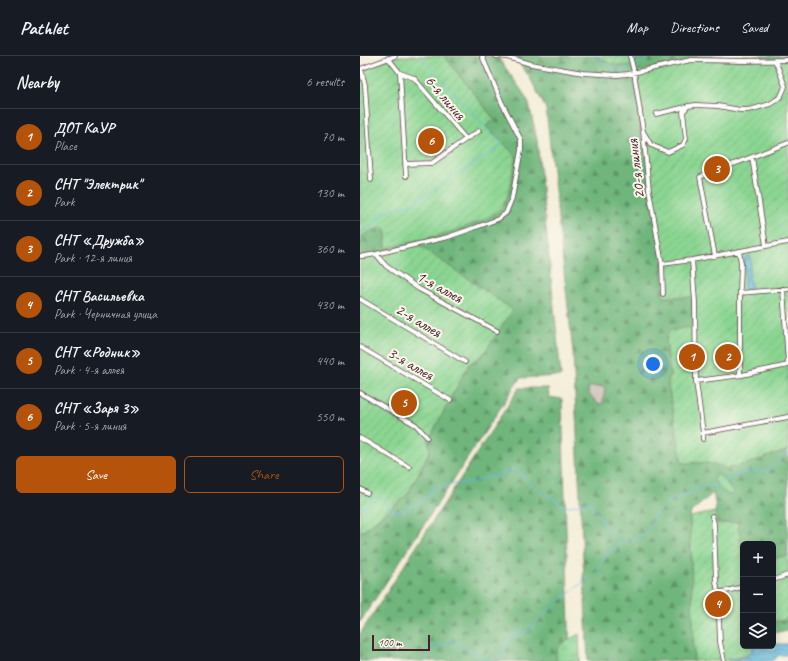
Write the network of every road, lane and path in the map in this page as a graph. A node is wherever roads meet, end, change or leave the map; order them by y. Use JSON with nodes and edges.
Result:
{"nodes":[{"id":1,"x":395,"y":56,"type":"edge"},
{"id":2,"x":482,"y":56,"type":"edge"},
{"id":3,"x":496,"y":56,"type":"edge"},
{"id":4,"x":630,"y":56,"type":"edge"},
{"id":5,"x":388,"y":58,"type":"junction"},
{"id":6,"x":775,"y":60,"type":"junction"},
{"id":7,"x":788,"y":60,"type":"edge"},
{"id":8,"x":361,"y":69,"type":"edge"},
{"id":9,"x":634,"y":72,"type":"junction"},
{"id":10,"x":400,"y":73,"type":"junction"},
{"id":11,"x":687,"y":107,"type":"junction"},
{"id":12,"x":656,"y":114,"type":"dead end"},
{"id":13,"x":479,"y":131,"type":"dead end"},
{"id":14,"x":643,"y":131,"type":"junction"},
{"id":15,"x":466,"y":139,"type":"junction"},
{"id":16,"x":788,"y":143,"type":"edge"},
{"id":17,"x":752,"y":157,"type":"junction"},
{"id":18,"x":405,"y":164,"type":"junction"},
{"id":19,"x":406,"y":176,"type":"dead end"},
{"id":20,"x":371,"y":180,"type":"dead end"},
{"id":21,"x":788,"y":242,"type":"edge"},
{"id":22,"x":766,"y":246,"type":"junction"},
{"id":23,"x":740,"y":251,"type":"junction"},
{"id":24,"x":376,"y":254,"type":"junction"},
{"id":25,"x":360,"y":256,"type":"edge"},
{"id":26,"x":715,"y":256,"type":"junction"},
{"id":27,"x":692,"y":260,"type":"junction"},
{"id":28,"x":662,"y":264,"type":"junction"},
{"id":29,"x":786,"y":289,"type":"edge"},
{"id":30,"x":740,"y":293,"type":"junction"},
{"id":31,"x":663,"y":294,"type":"dead end"},
{"id":32,"x":360,"y":299,"type":"edge"},
{"id":33,"x":498,"y":331,"type":"dead end"},
{"id":34,"x":360,"y":347,"type":"edge"},
{"id":35,"x":465,"y":362,"type":"dead end"},
{"id":36,"x":788,"y":364,"type":"edge"},
{"id":37,"x":740,"y":375,"type":"junction"},
{"id":38,"x":696,"y":381,"type":"junction"},
{"id":39,"x":360,"y":393,"type":"edge"},
{"id":40,"x":450,"y":400,"type":"dead end"},
{"id":41,"x":788,"y":417,"type":"edge"},
{"id":42,"x":703,"y":433,"type":"junction"},
{"id":43,"x":427,"y":437,"type":"dead end"},
{"id":44,"x":360,"y":438,"type":"edge"},
{"id":45,"x":703,"y":439,"type":"dead end"},
{"id":46,"x":409,"y":468,"type":"dead end"},
{"id":47,"x":360,"y":489,"type":"edge"},
{"id":48,"x":366,"y":493,"type":"dead end"},
{"id":49,"x":712,"y":516,"type":"dead end"},
{"id":50,"x":788,"y":575,"type":"edge"},
{"id":51,"x":776,"y":579,"type":"edge"},
{"id":52,"x":740,"y":588,"type":"edge"},
{"id":53,"x":718,"y":593,"type":"junction"},
{"id":54,"x":724,"y":661,"type":"edge"}],
"edges":[{"from":1,"to":5,"type":"street"},
{"from":2,"to":24,"type":"street"},
{"from":3,"to":9,"type":"street"},
{"from":4,"to":9,"type":"street","name":"20-я линия"},
{"from":5,"to":8,"type":"street"},
{"from":5,"to":10,"type":"street","name":"6-я линия"},
{"from":6,"to":7,"type":"street"},
{"from":6,"to":9,"type":"street"},
{"from":6,"to":11,"type":"street"},
{"from":8,"to":20,"type":"street"},
{"from":9,"to":14,"type":"street","name":"20-я линия"},
{"from":10,"to":15,"type":"street","name":"6-я линия"},
{"from":10,"to":18,"type":"street"},
{"from":11,"to":12,"type":"street"},
{"from":11,"to":14,"type":"street"},
{"from":13,"to":15,"type":"street"},
{"from":14,"to":28,"type":"street","name":"20-я линия"},
{"from":15,"to":18,"type":"street"},
{"from":16,"to":17,"type":"street"},
{"from":17,"to":22,"type":"street"},
{"from":17,"to":26,"type":"street"},
{"from":18,"to":19,"type":"street"},
{"from":21,"to":22,"type":"street"},
{"from":22,"to":23,"type":"street"},
{"from":23,"to":26,"type":"street"},
{"from":23,"to":30,"type":"street"},
{"from":24,"to":25,"type":"street"},
{"from":24,"to":33,"type":"street","name":"1-я аллея"},
{"from":26,"to":27,"type":"street"},
{"from":27,"to":28,"type":"street"},
{"from":27,"to":38,"type":"street"},
{"from":28,"to":31,"type":"street","name":"20-я линия"},
{"from":29,"to":30,"type":"street"},
{"from":29,"to":36,"type":"street"},
{"from":30,"to":37,"type":"street"},
{"from":32,"to":35,"type":"street","name":"2-я аллея"},
{"from":34,"to":40,"type":"street","name":"3-я аллея"},
{"from":36,"to":37,"type":"street"},
{"from":37,"to":38,"type":"street"},
{"from":38,"to":42,"type":"street"},
{"from":39,"to":43,"type":"street"},
{"from":41,"to":42,"type":"street"},
{"from":42,"to":45,"type":"street"},
{"from":44,"to":46,"type":"street"},
{"from":47,"to":48,"type":"street"},
{"from":49,"to":53,"type":"street"},
{"from":50,"to":51,"type":"street"},
{"from":52,"to":53,"type":"street"},
{"from":53,"to":54,"type":"street"}]}
